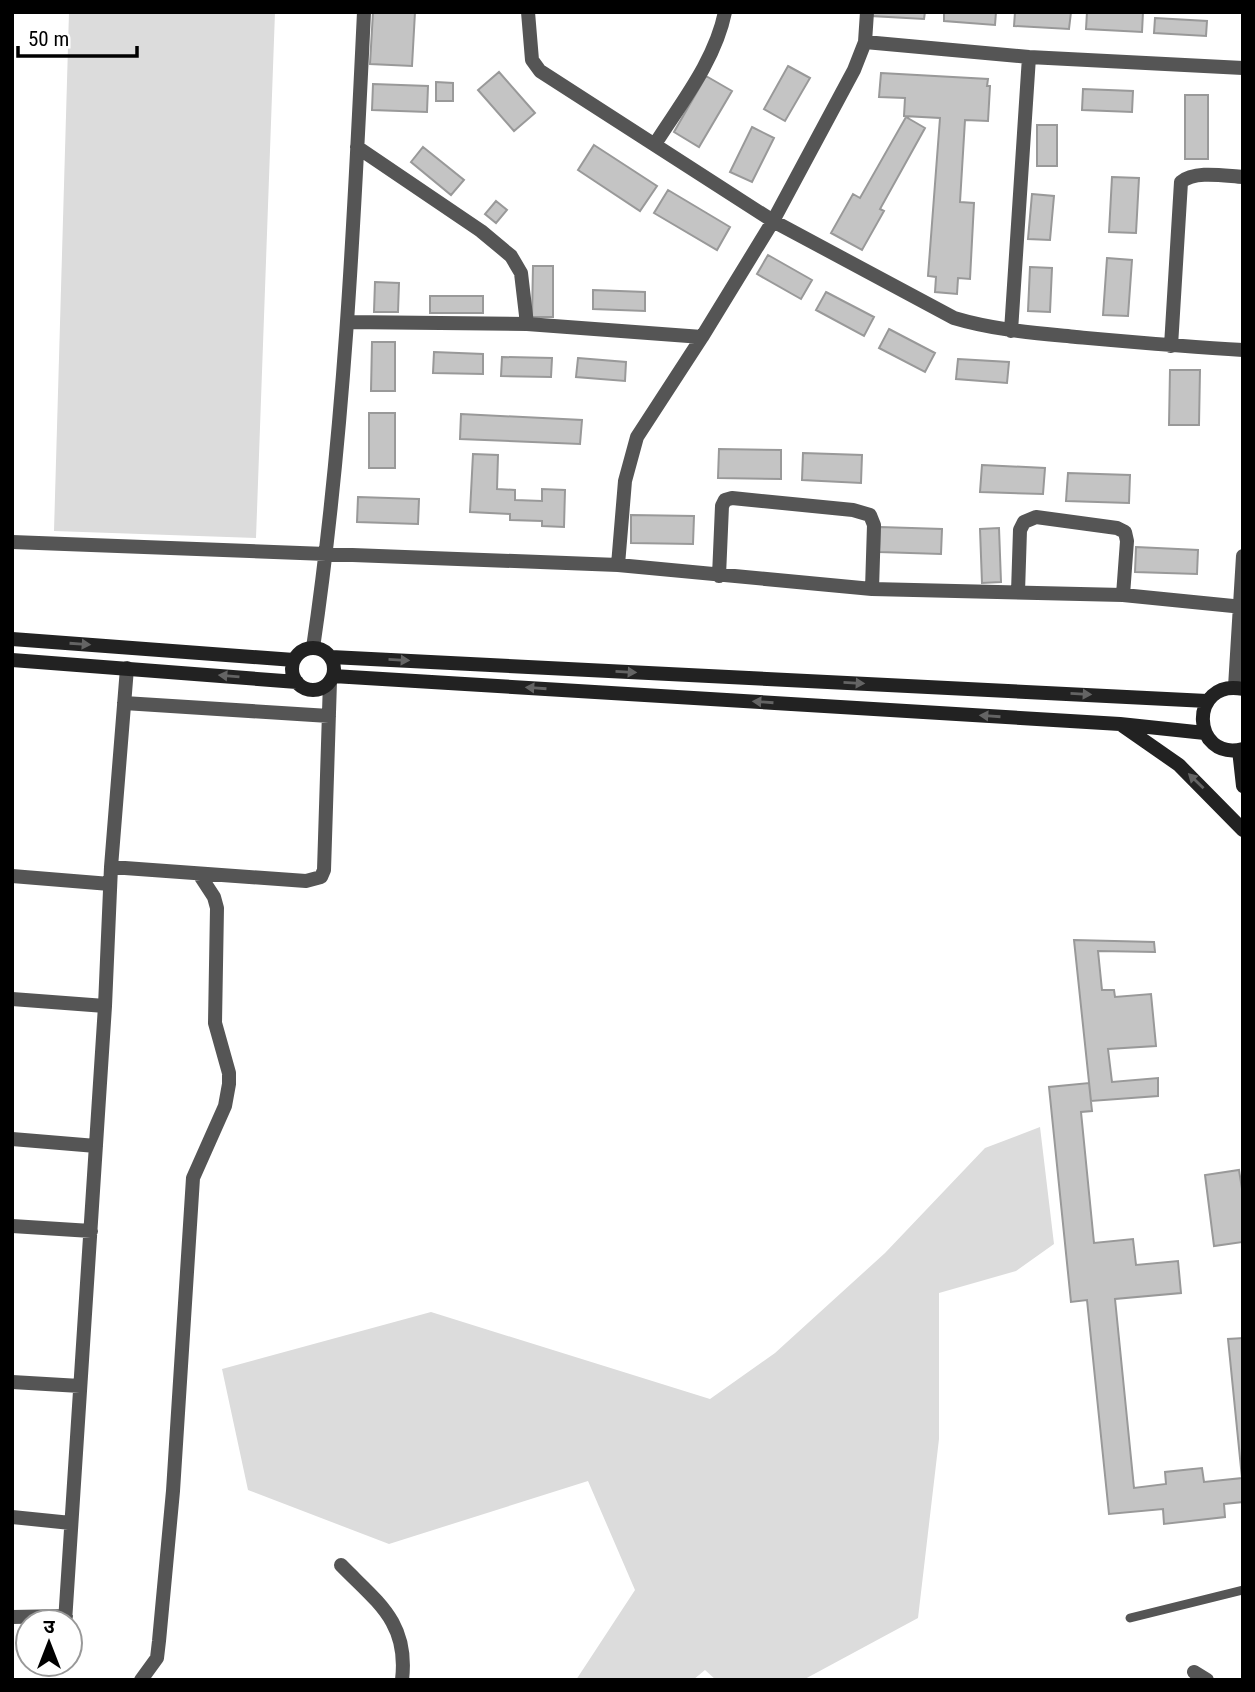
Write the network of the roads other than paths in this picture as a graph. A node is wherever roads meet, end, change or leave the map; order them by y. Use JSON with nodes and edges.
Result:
{"nodes":[{"id":1,"x":363,"y":12,"type":"edge"},
{"id":2,"x":528,"y":12,"type":"edge"},
{"id":3,"x":724,"y":12,"type":"edge"},
{"id":4,"x":867,"y":12,"type":"edge"},
{"id":5,"x":865,"y":42,"type":"junction"},
{"id":6,"x":1029,"y":57,"type":"junction"},
{"id":7,"x":1243,"y":68,"type":"edge"},
{"id":8,"x":655,"y":144,"type":"junction"},
{"id":9,"x":357,"y":147,"type":"junction"},
{"id":10,"x":1243,"y":177,"type":"edge"},
{"id":11,"x":773,"y":221,"type":"junction"},
{"id":12,"x":347,"y":322,"type":"junction"},
{"id":13,"x":527,"y":324,"type":"junction"},
{"id":14,"x":1011,"y":331,"type":"junction"},
{"id":15,"x":702,"y":337,"type":"junction"},
{"id":16,"x":1171,"y":346,"type":"junction"},
{"id":17,"x":1243,"y":350,"type":"edge"},
{"id":18,"x":12,"y":542,"type":"edge"},
{"id":19,"x":327,"y":553,"type":"junction"},
{"id":20,"x":1243,"y":556,"type":"edge"},
{"id":21,"x":618,"y":565,"type":"junction"},
{"id":22,"x":719,"y":576,"type":"junction"},
{"id":23,"x":872,"y":589,"type":"junction"},
{"id":24,"x":1018,"y":592,"type":"junction"},
{"id":25,"x":1123,"y":596,"type":"junction"},
{"id":26,"x":1241,"y":607,"type":"edge"},
{"id":27,"x":12,"y":639,"type":"edge"},
{"id":28,"x":313,"y":648,"type":"junction"},
{"id":29,"x":331,"y":657,"type":"junction"},
{"id":30,"x":12,"y":660,"type":"edge"},
{"id":31,"x":294,"y":660,"type":"junction"},
{"id":32,"x":127,"y":667,"type":"junction"},
{"id":33,"x":332,"y":678,"type":"junction"},
{"id":34,"x":297,"y":682,"type":"junction"},
{"id":35,"x":1239,"y":688,"type":"edge"},
{"id":36,"x":1207,"y":701,"type":"junction"},
{"id":37,"x":124,"y":702,"type":"junction"},
{"id":38,"x":329,"y":716,"type":"junction"},
{"id":39,"x":1119,"y":724,"type":"junction"},
{"id":40,"x":1205,"y":733,"type":"junction"},
{"id":41,"x":1241,"y":750,"type":"edge"},
{"id":42,"x":1243,"y":786,"type":"edge"},
{"id":43,"x":1243,"y":830,"type":"edge"},
{"id":44,"x":111,"y":867,"type":"junction"},
{"id":45,"x":199,"y":874,"type":"junction"},
{"id":46,"x":12,"y":876,"type":"edge"},
{"id":47,"x":110,"y":884,"type":"junction"},
{"id":48,"x":12,"y":999,"type":"edge"},
{"id":49,"x":105,"y":1006,"type":"junction"},
{"id":50,"x":12,"y":1139,"type":"edge"},
{"id":51,"x":96,"y":1146,"type":"junction"},
{"id":52,"x":12,"y":1226,"type":"edge"},
{"id":53,"x":91,"y":1231,"type":"junction"},
{"id":54,"x":12,"y":1382,"type":"edge"},
{"id":55,"x":80,"y":1386,"type":"junction"},
{"id":56,"x":12,"y":1517,"type":"edge"},
{"id":57,"x":71,"y":1522,"type":"junction"},
{"id":58,"x":341,"y":1565,"type":"dead end"},
{"id":59,"x":1243,"y":1590,"type":"edge"},
{"id":60,"x":66,"y":1608,"type":"edge"},
{"id":61,"x":1130,"y":1618,"type":"dead end"},
{"id":62,"x":141,"y":1680,"type":"edge"},
{"id":63,"x":402,"y":1680,"type":"edge"}],
"edges":[{"from":1,"to":9,"type":"street"},
{"from":2,"to":8,"type":"street"},
{"from":3,"to":8,"type":"street"},
{"from":4,"to":5,"type":"street"},
{"from":5,"to":6,"type":"street"},
{"from":5,"to":11,"type":"street"},
{"from":6,"to":7,"type":"street"},
{"from":6,"to":14,"type":"street"},
{"from":8,"to":11,"type":"street"},
{"from":9,"to":12,"type":"street"},
{"from":9,"to":13,"type":"street"},
{"from":10,"to":16,"type":"street"},
{"from":11,"to":14,"type":"street"},
{"from":11,"to":15,"type":"street"},
{"from":12,"to":13,"type":"street"},
{"from":12,"to":19,"type":"street"},
{"from":13,"to":15,"type":"street"},
{"from":14,"to":16,"type":"street"},
{"from":15,"to":21,"type":"street"},
{"from":16,"to":17,"type":"street"},
{"from":18,"to":19,"type":"street"},
{"from":19,"to":21,"type":"street"},
{"from":19,"to":28,"type":"street"},
{"from":20,"to":26,"type":"street"},
{"from":21,"to":22,"type":"street"},
{"from":22,"to":23,"type":"street"},
{"from":22,"to":23,"type":"street"},
{"from":23,"to":24,"type":"street"},
{"from":24,"to":25,"type":"street"},
{"from":24,"to":25,"type":"street"},
{"from":25,"to":26,"type":"street"},
{"from":26,"to":35,"type":"street"},
{"from":27,"to":31,"type":"main road","one_way":true},
{"from":28,"to":29,"type":"main road"},
{"from":28,"to":31,"type":"main road"},
{"from":29,"to":33,"type":"main road"},
{"from":29,"to":36,"type":"main road","one_way":true},
{"from":30,"to":32,"type":"main road"},
{"from":31,"to":34,"type":"main road"},
{"from":34,"to":32,"type":"main road","one_way":true},
{"from":32,"to":37,"type":"street"},
{"from":33,"to":34,"type":"main road"},
{"from":33,"to":38,"type":"street"},
{"from":39,"to":33,"type":"main road","one_way":true},
{"from":35,"to":36,"type":"main road"},
{"from":36,"to":40,"type":"main road"},
{"from":37,"to":38,"type":"street"},
{"from":37,"to":44,"type":"street"},
{"from":38,"to":45,"type":"street"},
{"from":39,"to":40,"type":"main road"},
{"from":43,"to":39,"type":"main road","one_way":true},
{"from":40,"to":41,"type":"main road"},
{"from":41,"to":42,"type":"main road"},
{"from":44,"to":45,"type":"street"},
{"from":44,"to":47,"type":"street"},
{"from":45,"to":62,"type":"street"},
{"from":46,"to":47,"type":"street"},
{"from":47,"to":49,"type":"street"},
{"from":48,"to":49,"type":"street"},
{"from":49,"to":51,"type":"street"},
{"from":50,"to":51,"type":"street"},
{"from":51,"to":53,"type":"street"},
{"from":52,"to":53,"type":"street"},
{"from":53,"to":55,"type":"street"},
{"from":54,"to":55,"type":"street"},
{"from":55,"to":57,"type":"street"},
{"from":56,"to":57,"type":"street"},
{"from":57,"to":60,"type":"street"},
{"from":58,"to":63,"type":"street"},
{"from":59,"to":61,"type":"lane"}]}
